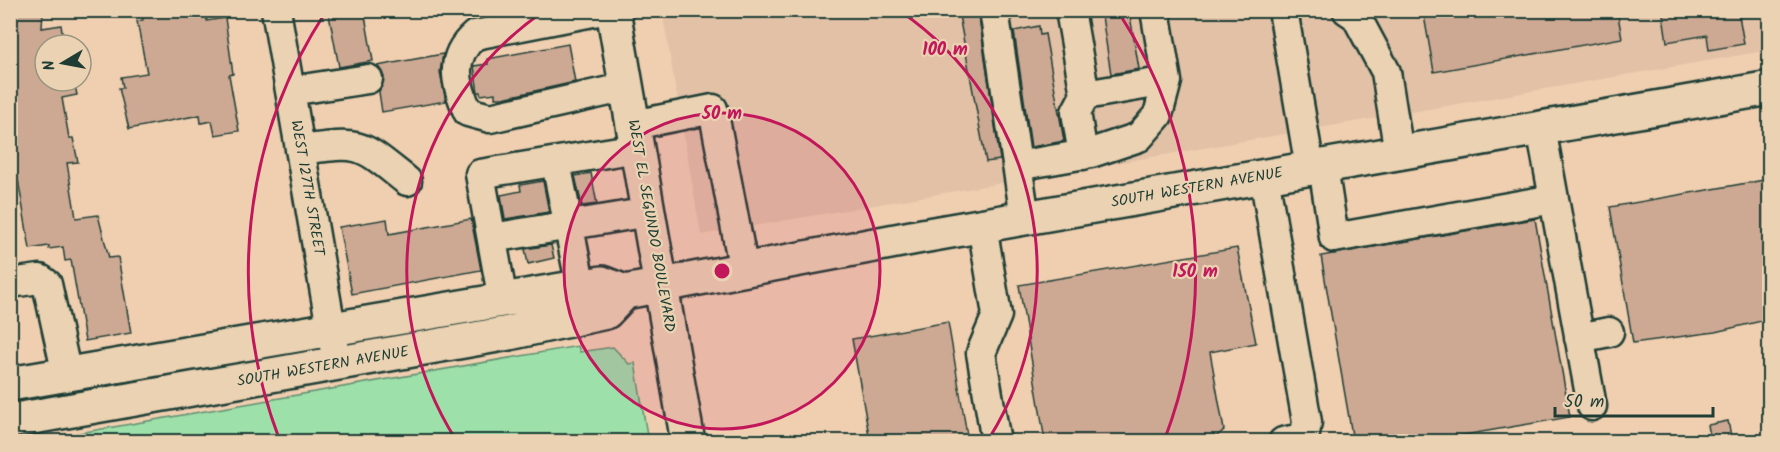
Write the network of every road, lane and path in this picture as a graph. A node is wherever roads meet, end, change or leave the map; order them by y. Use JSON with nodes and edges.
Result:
{"nodes":[{"id":1,"x":276,"y":10,"type":"edge"},
{"id":2,"x":603,"y":10,"type":"edge"},
{"id":3,"x":613,"y":10,"type":"edge"},
{"id":4,"x":994,"y":10,"type":"edge"},
{"id":5,"x":1070,"y":10,"type":"edge"},
{"id":6,"x":1155,"y":10,"type":"edge"},
{"id":7,"x":1283,"y":10,"type":"edge"},
{"id":8,"x":1347,"y":10,"type":"edge"},
{"id":9,"x":368,"y":79,"type":"dead end"},
{"id":10,"x":1167,"y":81,"type":"junction"},
{"id":11,"x":627,"y":87,"type":"junction"},
{"id":12,"x":1770,"y":88,"type":"edge"},
{"id":13,"x":290,"y":91,"type":"junction"},
{"id":14,"x":1085,"y":96,"type":"junction"},
{"id":15,"x":1541,"y":128,"type":"junction"},
{"id":16,"x":635,"y":136,"type":"junction"},
{"id":17,"x":300,"y":150,"type":"junction"},
{"id":18,"x":1400,"y":153,"type":"junction"},
{"id":19,"x":1083,"y":154,"type":"junction"},
{"id":20,"x":556,"y":163,"type":"junction"},
{"id":21,"x":1017,"y":166,"type":"junction"},
{"id":22,"x":1316,"y":167,"type":"junction"},
{"id":23,"x":1264,"y":176,"type":"junction"},
{"id":24,"x":407,"y":181,"type":"dead end"},
{"id":25,"x":1554,"y":199,"type":"junction"},
{"id":26,"x":649,"y":212,"type":"junction"},
{"id":27,"x":1025,"y":218,"type":"junction"},
{"id":28,"x":982,"y":225,"type":"junction"},
{"id":29,"x":568,"y":226,"type":"junction"},
{"id":30,"x":492,"y":238,"type":"junction"},
{"id":31,"x":744,"y":271,"type":"junction"},
{"id":32,"x":10,"y":283,"type":"edge"},
{"id":33,"x":662,"y":285,"type":"junction"},
{"id":34,"x":581,"y":287,"type":"junction"},
{"id":35,"x":626,"y":292,"type":"junction"},
{"id":36,"x":503,"y":301,"type":"junction"},
{"id":37,"x":332,"y":330,"type":"junction"},
{"id":38,"x":1609,"y":332,"type":"dead end"},
{"id":39,"x":1580,"y":338,"type":"junction"},
{"id":40,"x":338,"y":365,"type":"junction"},
{"id":41,"x":67,"y":375,"type":"junction"},
{"id":42,"x":10,"y":384,"type":"edge"},
{"id":43,"x":1592,"y":406,"type":"dead end"},
{"id":44,"x":12,"y":412,"type":"edge"},
{"id":45,"x":688,"y":441,"type":"edge"},
{"id":46,"x":996,"y":441,"type":"edge"},
{"id":47,"x":1283,"y":441,"type":"edge"}],
"edges":[{"from":1,"to":13,"type":"street","name":"WEST 127TH STREET"},
{"from":2,"to":11,"type":"street"},
{"from":3,"to":11,"type":"main road","name":"WEST EL SEGUNDO BOULEVARD"},
{"from":4,"to":21,"type":"street"},
{"from":5,"to":14,"type":"street"},
{"from":6,"to":10,"type":"street"},
{"from":7,"to":22,"type":"street"},
{"from":8,"to":18,"type":"street"},
{"from":9,"to":13,"type":"street"},
{"from":10,"to":14,"type":"street"},
{"from":10,"to":19,"type":"street"},
{"from":11,"to":16,"type":"main road","name":"WEST EL SEGUNDO BOULEVARD"},
{"from":12,"to":15,"type":"main road","name":"SOUTH WESTERN AVENUE"},
{"from":13,"to":17,"type":"street","name":"WEST 127TH STREET"},
{"from":14,"to":19,"type":"street"},
{"from":15,"to":18,"type":"main road","name":"SOUTH WESTERN AVENUE"},
{"from":15,"to":25,"type":"street"},
{"from":16,"to":20,"type":"street"},
{"from":16,"to":26,"type":"main road","name":"WEST EL SEGUNDO BOULEVARD"},
{"from":16,"to":31,"type":"street"},
{"from":17,"to":24,"type":"street"},
{"from":17,"to":37,"type":"street","name":"WEST 127TH STREET"},
{"from":18,"to":22,"type":"main road","name":"SOUTH WESTERN AVENUE"},
{"from":19,"to":21,"type":"street"},
{"from":20,"to":29,"type":"street"},
{"from":20,"to":30,"type":"street"},
{"from":21,"to":27,"type":"street"},
{"from":22,"to":23,"type":"main road","name":"SOUTH WESTERN AVENUE"},
{"from":22,"to":25,"type":"street"},
{"from":23,"to":27,"type":"main road","name":"SOUTH WESTERN AVENUE"},
{"from":23,"to":47,"type":"street"},
{"from":25,"to":39,"type":"street"},
{"from":26,"to":29,"type":"street"},
{"from":26,"to":33,"type":"main road","name":"WEST EL SEGUNDO BOULEVARD"},
{"from":27,"to":28,"type":"main road","name":"SOUTH WESTERN AVENUE"},
{"from":28,"to":31,"type":"main road","name":"SOUTH WESTERN AVENUE"},
{"from":28,"to":46,"type":"street"},
{"from":29,"to":30,"type":"street"},
{"from":29,"to":34,"type":"street"},
{"from":30,"to":36,"type":"street"},
{"from":31,"to":33,"type":"main road","name":"SOUTH WESTERN AVENUE"},
{"from":32,"to":41,"type":"street"},
{"from":33,"to":35,"type":"main road","name":"SOUTH WESTERN AVENUE"},
{"from":33,"to":45,"type":"main road","name":"WEST EL SEGUNDO BOULEVARD"},
{"from":34,"to":35,"type":"main road","name":"SOUTH WESTERN AVENUE"},
{"from":34,"to":36,"type":"main road","name":"SOUTH WESTERN AVENUE"},
{"from":35,"to":40,"type":"main road","name":"SOUTH WESTERN AVENUE"},
{"from":36,"to":37,"type":"main road","name":"SOUTH WESTERN AVENUE"},
{"from":37,"to":40,"type":"street","name":"WEST 127TH STREET"},
{"from":37,"to":41,"type":"main road","name":"SOUTH WESTERN AVENUE"},
{"from":38,"to":39,"type":"street"},
{"from":39,"to":43,"type":"street"},
{"from":40,"to":44,"type":"main road","name":"SOUTH WESTERN AVENUE"},
{"from":41,"to":42,"type":"main road","name":"SOUTH WESTERN AVENUE"}]}
